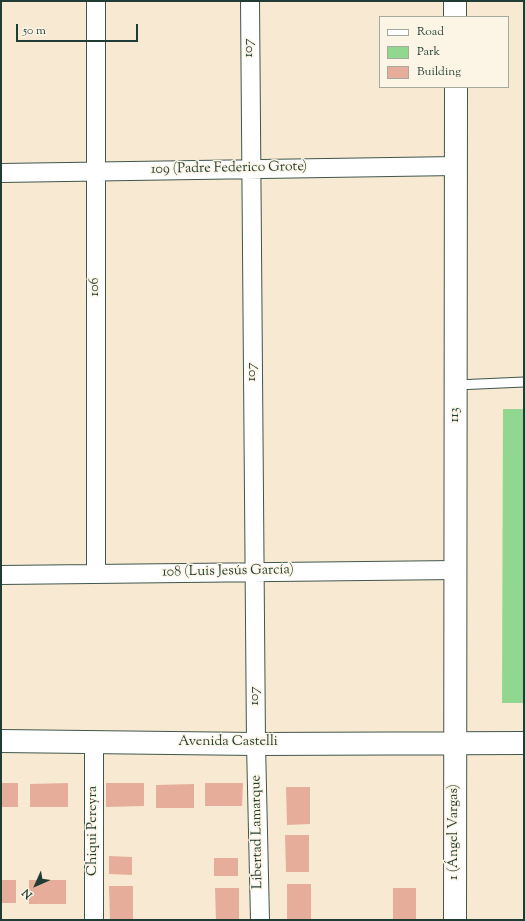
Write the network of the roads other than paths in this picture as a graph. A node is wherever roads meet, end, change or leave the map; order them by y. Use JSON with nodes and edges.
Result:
{"nodes":[{"id":1,"x":96,"y":1,"type":"edge"},
{"id":2,"x":250,"y":1,"type":"edge"},
{"id":3,"x":455,"y":1,"type":"edge"},
{"id":4,"x":455,"y":16,"type":"edge"},
{"id":5,"x":456,"y":88,"type":"edge"},
{"id":6,"x":456,"y":166,"type":"junction"},
{"id":7,"x":251,"y":169,"type":"junction"},
{"id":8,"x":96,"y":171,"type":"junction"},
{"id":9,"x":1,"y":172,"type":"edge"},
{"id":10,"x":524,"y":382,"type":"edge"},
{"id":11,"x":456,"y":385,"type":"junction"},
{"id":12,"x":456,"y":570,"type":"junction"},
{"id":13,"x":255,"y":572,"type":"junction"},
{"id":14,"x":96,"y":574,"type":"junction"},
{"id":15,"x":1,"y":575,"type":"edge"},
{"id":16,"x":1,"y":741,"type":"edge"},
{"id":17,"x":94,"y":742,"type":"junction"},
{"id":18,"x":524,"y":743,"type":"edge"},
{"id":19,"x":256,"y":744,"type":"junction"},
{"id":20,"x":456,"y":744,"type":"junction"},
{"id":21,"x":94,"y":920,"type":"edge"},
{"id":22,"x":260,"y":920,"type":"edge"},
{"id":23,"x":455,"y":920,"type":"edge"}],
"edges":[{"from":1,"to":8,"type":"street","name":"106"},
{"from":2,"to":7,"type":"street","name":"107"},
{"from":3,"to":4,"type":"street"},
{"from":5,"to":6,"type":"street","name":"113"},
{"from":6,"to":7,"type":"street","name":"109 (Padre Federico Grote)"},
{"from":6,"to":11,"type":"street","name":"113"},
{"from":7,"to":8,"type":"street","name":"109 (Padre Federico Grote)"},
{"from":7,"to":13,"type":"street","name":"107"},
{"from":8,"to":9,"type":"street","name":"109 (Padre Federico Grote)"},
{"from":8,"to":14,"type":"street","name":"106"},
{"from":10,"to":11,"type":"lane"},
{"from":11,"to":12,"type":"street","name":"113"},
{"from":12,"to":13,"type":"street","name":"108 (Luis Jesús García)"},
{"from":12,"to":20,"type":"street","name":"113"},
{"from":13,"to":14,"type":"street","name":"108 (Luis Jesús García)"},
{"from":13,"to":19,"type":"street","name":"107"},
{"from":14,"to":15,"type":"street","name":"108 (Luis Jesús García)"},
{"from":16,"to":17,"type":"street","name":"Avenida Castelli"},
{"from":17,"to":19,"type":"street","name":"Avenida Castelli"},
{"from":17,"to":21,"type":"street","name":"Chiqui Pereyra"},
{"from":18,"to":20,"type":"street","name":"Avenida Castelli"},
{"from":19,"to":20,"type":"street","name":"Avenida Castelli"},
{"from":19,"to":22,"type":"street","name":"Libertad Lamarque"},
{"from":20,"to":23,"type":"street","name":"1 (Ángel Vargas)"}]}
